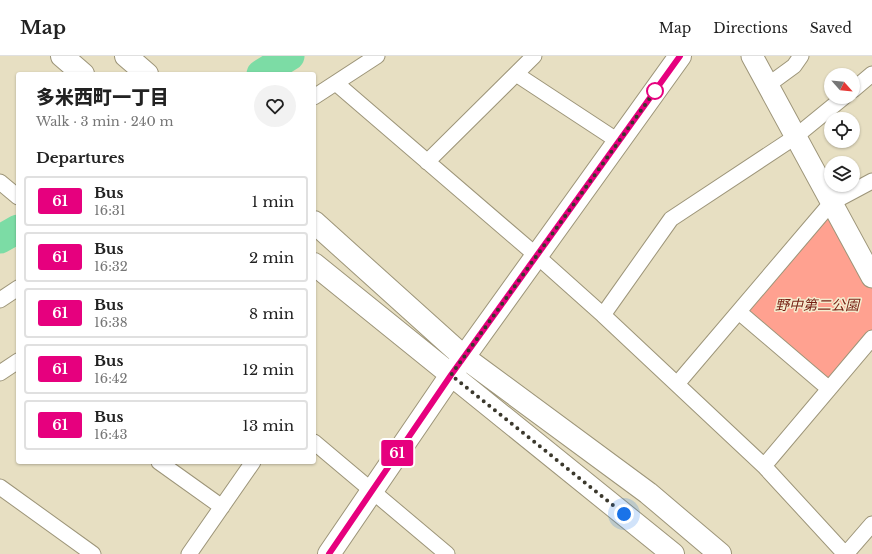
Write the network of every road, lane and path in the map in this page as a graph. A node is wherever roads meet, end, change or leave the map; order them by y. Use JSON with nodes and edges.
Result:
{"nodes":[{"id":1,"x":62,"y":56,"type":"edge"},
{"id":2,"x":126,"y":56,"type":"edge"},
{"id":3,"x":377,"y":56,"type":"edge"},
{"id":4,"x":534,"y":56,"type":"edge"},
{"id":5,"x":680,"y":56,"type":"edge"},
{"id":6,"x":752,"y":56,"type":"edge"},
{"id":7,"x":801,"y":56,"type":"edge"},
{"id":8,"x":81,"y":72,"type":"edge"},
{"id":9,"x":145,"y":72,"type":"edge"},
{"id":10,"x":516,"y":74,"type":"junction"},
{"id":11,"x":872,"y":74,"type":"edge"},
{"id":12,"x":337,"y":84,"type":"junction"},
{"id":13,"x":860,"y":84,"type":"edge"},
{"id":14,"x":768,"y":85,"type":"junction"},
{"id":15,"x":316,"y":96,"type":"edge"},
{"id":16,"x":835,"y":104,"type":"edge"},
{"id":17,"x":795,"y":137,"type":"junction"},
{"id":18,"x":618,"y":141,"type":"junction"},
{"id":19,"x":427,"y":162,"type":"junction"},
{"id":20,"x":872,"y":181,"type":"edge"},
{"id":21,"x":0,"y":182,"type":"edge"},
{"id":22,"x":16,"y":195,"type":"edge"},
{"id":23,"x":831,"y":203,"type":"junction"},
{"id":24,"x":316,"y":224,"type":"edge"},
{"id":25,"x":537,"y":256,"type":"junction"},
{"id":26,"x":316,"y":266,"type":"edge"},
{"id":27,"x":872,"y":277,"type":"edge"},
{"id":28,"x":16,"y":289,"type":"edge"},
{"id":29,"x":0,"y":300,"type":"edge"},
{"id":30,"x":739,"y":312,"type":"junction"},
{"id":31,"x":603,"y":315,"type":"junction"},
{"id":32,"x":872,"y":338,"type":"edge"},
{"id":33,"x":464,"y":358,"type":"junction"},
{"id":34,"x":16,"y":362,"type":"edge"},
{"id":35,"x":0,"y":373,"type":"edge"},
{"id":36,"x":451,"y":375,"type":"junction"},
{"id":37,"x":677,"y":384,"type":"junction"},
{"id":38,"x":828,"y":388,"type":"junction"},
{"id":39,"x":316,"y":444,"type":"edge"},
{"id":40,"x":162,"y":464,"type":"edge"},
{"id":41,"x":252,"y":464,"type":"edge"},
{"id":42,"x":764,"y":466,"type":"junction"},
{"id":43,"x":0,"y":487,"type":"edge"},
{"id":44,"x":372,"y":491,"type":"junction"},
{"id":45,"x":222,"y":507,"type":"junction"},
{"id":46,"x":872,"y":524,"type":"edge"},
{"id":47,"x":93,"y":554,"type":"edge"},
{"id":48,"x":189,"y":554,"type":"edge"},
{"id":49,"x":329,"y":554,"type":"edge"},
{"id":50,"x":447,"y":554,"type":"edge"},
{"id":51,"x":673,"y":554,"type":"edge"},
{"id":52,"x":720,"y":554,"type":"edge"},
{"id":53,"x":846,"y":554,"type":"edge"}],
"edges":[{"from":1,"to":8,"type":"main road"},
{"from":2,"to":9,"type":"main road"},
{"from":3,"to":12,"type":"street"},
{"from":4,"to":10,"type":"street"},
{"from":5,"to":18,"type":"main road"},
{"from":6,"to":14,"type":"street"},
{"from":7,"to":14,"type":"street"},
{"from":10,"to":18,"type":"street"},
{"from":10,"to":19,"type":"street"},
{"from":11,"to":13,"type":"street"},
{"from":12,"to":15,"type":"street"},
{"from":12,"to":19,"type":"street"},
{"from":14,"to":17,"type":"street"},
{"from":16,"to":17,"type":"street"},
{"from":17,"to":23,"type":"street"},
{"from":17,"to":31,"type":"street"},
{"from":18,"to":25,"type":"main road"},
{"from":19,"to":25,"type":"street"},
{"from":20,"to":23,"type":"street"},
{"from":21,"to":22,"type":"street"},
{"from":23,"to":27,"type":"street"},
{"from":23,"to":30,"type":"street"},
{"from":24,"to":33,"type":"main road"},
{"from":25,"to":31,"type":"street"},
{"from":25,"to":33,"type":"main road"},
{"from":26,"to":36,"type":"main road"},
{"from":28,"to":29,"type":"street"},
{"from":30,"to":37,"type":"street"},
{"from":30,"to":38,"type":"street"},
{"from":31,"to":37,"type":"street"},
{"from":32,"to":38,"type":"street"},
{"from":33,"to":36,"type":"main road"},
{"from":33,"to":52,"type":"main road"},
{"from":34,"to":35,"type":"street"},
{"from":36,"to":44,"type":"main road"},
{"from":36,"to":51,"type":"main road"},
{"from":37,"to":42,"type":"street"},
{"from":38,"to":42,"type":"street"},
{"from":39,"to":44,"type":"street"},
{"from":40,"to":45,"type":"street"},
{"from":41,"to":45,"type":"street"},
{"from":42,"to":53,"type":"street"},
{"from":43,"to":47,"type":"street"},
{"from":44,"to":49,"type":"main road"},
{"from":44,"to":50,"type":"street"},
{"from":45,"to":48,"type":"street"},
{"from":46,"to":53,"type":"street"}]}
